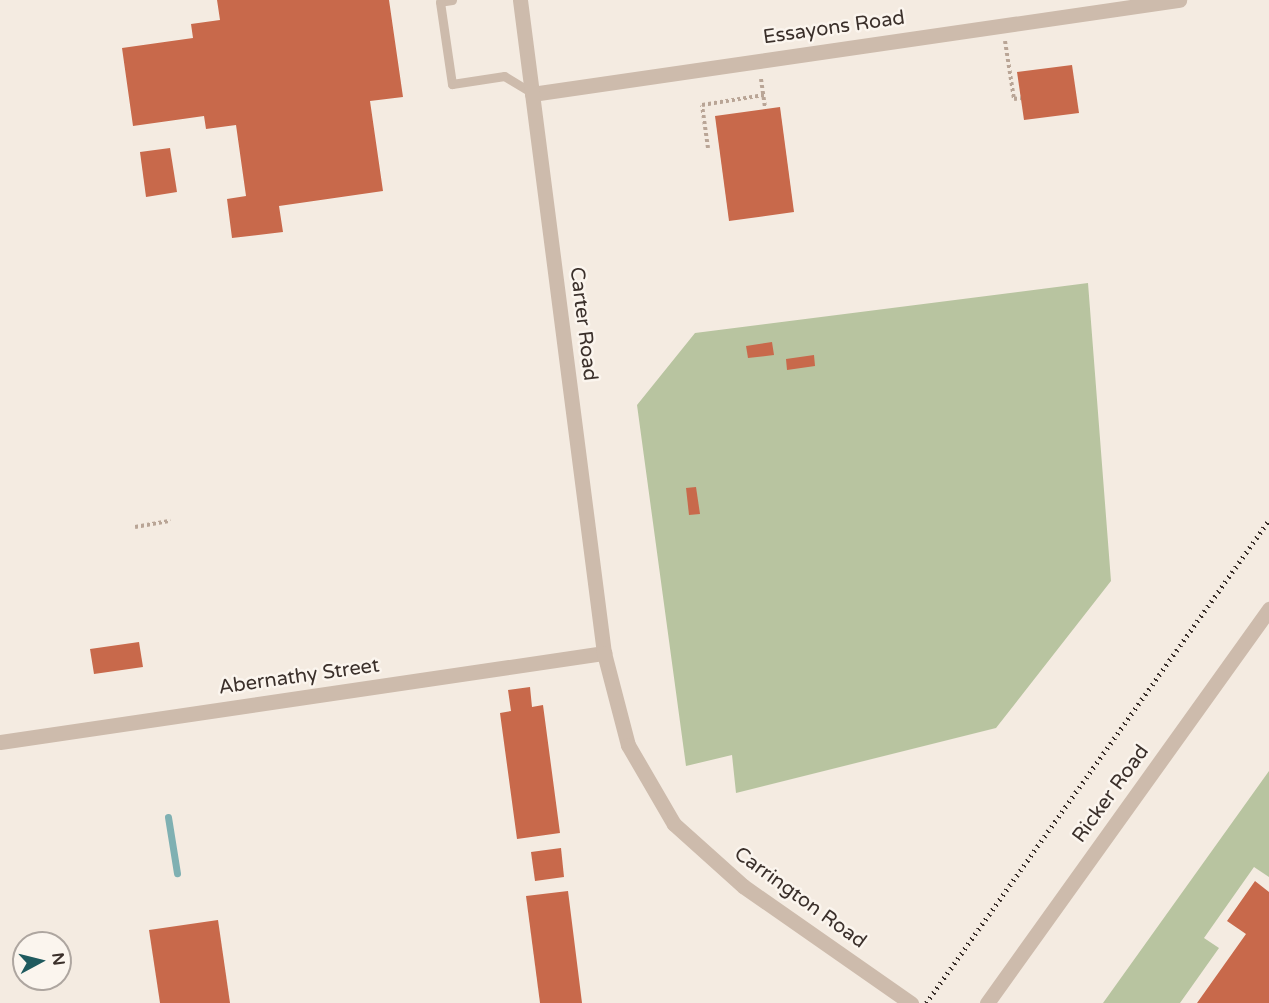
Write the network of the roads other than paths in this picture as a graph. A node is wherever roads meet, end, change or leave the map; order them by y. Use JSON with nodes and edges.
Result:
{"nodes":[{"id":1,"x":452,"y":0,"type":"edge"},
{"id":2,"x":520,"y":0,"type":"edge"},
{"id":3,"x":1179,"y":0,"type":"edge"},
{"id":4,"x":532,"y":93,"type":"junction"},
{"id":5,"x":1269,"y":609,"type":"edge"},
{"id":6,"x":604,"y":654,"type":"junction"},
{"id":7,"x":0,"y":742,"type":"edge"},
{"id":8,"x":911,"y":1003,"type":"edge"},
{"id":9,"x":987,"y":1003,"type":"edge"}],
"edges":[{"from":1,"to":4,"type":"lane"},
{"from":2,"to":4,"type":"street","name":"Carter Road"},
{"from":3,"to":4,"type":"street","name":"Essayons Road"},
{"from":4,"to":6,"type":"street","name":"Carter Road"},
{"from":5,"to":9,"type":"street","name":"Ricker Road"},
{"from":6,"to":7,"type":"street","name":"Abernathy Street"},
{"from":6,"to":8,"type":"street","name":"Carrington Road"}]}
